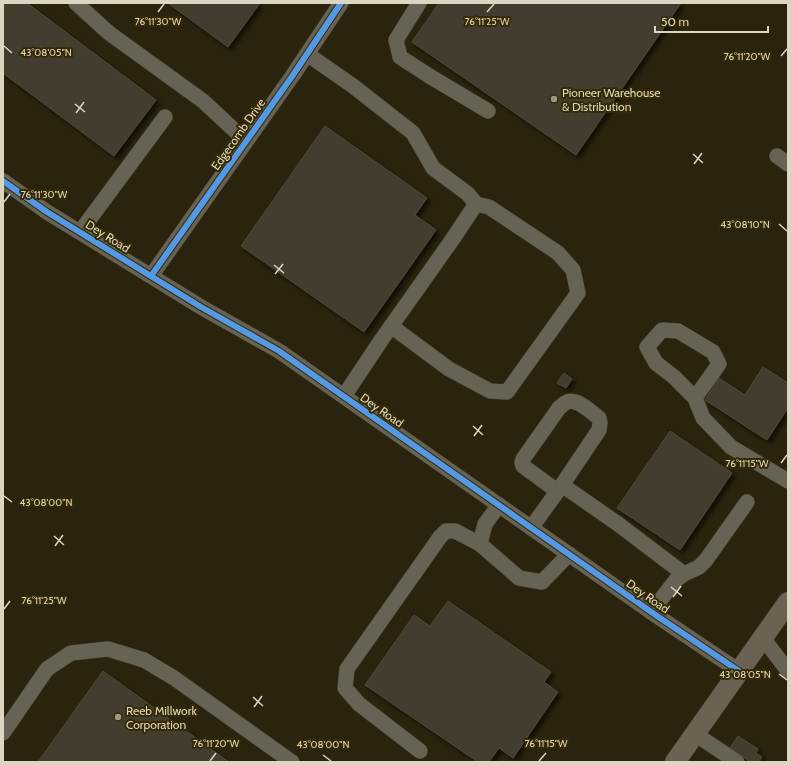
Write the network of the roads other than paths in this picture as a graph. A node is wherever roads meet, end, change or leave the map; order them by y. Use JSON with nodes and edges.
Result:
{"nodes":[{"id":1,"x":76,"y":3,"type":"edge"},
{"id":2,"x":419,"y":3,"type":"edge"},
{"id":3,"x":337,"y":4,"type":"edge"},
{"id":4,"x":307,"y":54,"type":"junction"},
{"id":5,"x":488,"y":112,"type":"dead end"},
{"id":6,"x":164,"y":117,"type":"dead end"},
{"id":7,"x":246,"y":141,"type":"junction"},
{"id":8,"x":3,"y":181,"type":"edge"},
{"id":9,"x":476,"y":204,"type":"junction"},
{"id":10,"x":80,"y":232,"type":"junction"},
{"id":11,"x":151,"y":276,"type":"junction"},
{"id":12,"x":391,"y":326,"type":"junction"},
{"id":13,"x":344,"y":396,"type":"junction"},
{"id":14,"x":695,"y":398,"type":"junction"},
{"id":15,"x":788,"y":480,"type":"edge"},
{"id":16,"x":560,"y":488,"type":"junction"},
{"id":17,"x":747,"y":502,"type":"dead end"},
{"id":18,"x":499,"y":505,"type":"junction"},
{"id":19,"x":531,"y":528,"type":"junction"},
{"id":20,"x":480,"y":544,"type":"junction"},
{"id":21,"x":569,"y":554,"type":"junction"},
{"id":22,"x":684,"y":574,"type":"junction"},
{"id":23,"x":788,"y":602,"type":"edge"},
{"id":24,"x":651,"y":612,"type":"junction"},
{"id":25,"x":763,"y":638,"type":"junction"},
{"id":26,"x":739,"y":671,"type":"junction"},
{"id":27,"x":788,"y":671,"type":"edge"},
{"id":28,"x":3,"y":733,"type":"edge"},
{"id":29,"x":695,"y":734,"type":"junction"},
{"id":30,"x":420,"y":751,"type":"dead end"},
{"id":31,"x":292,"y":762,"type":"edge"},
{"id":32,"x":675,"y":762,"type":"edge"},
{"id":33,"x":737,"y":762,"type":"edge"}],
"edges":[{"from":1,"to":7,"type":"street"},
{"from":2,"to":5,"type":"street"},
{"from":3,"to":4,"type":"street","name":"Edgecomb Drive"},
{"from":4,"to":7,"type":"street","name":"Edgecomb Drive"},
{"from":4,"to":9,"type":"street"},
{"from":6,"to":10,"type":"street"},
{"from":7,"to":11,"type":"street","name":"Edgecomb Drive"},
{"from":8,"to":10,"type":"street","name":"Dey Road"},
{"from":9,"to":12,"type":"street"},
{"from":9,"to":12,"type":"street"},
{"from":10,"to":11,"type":"street","name":"Dey Road"},
{"from":11,"to":13,"type":"street","name":"Dey Road"},
{"from":12,"to":13,"type":"street"},
{"from":13,"to":18,"type":"street","name":"Dey Road"},
{"from":14,"to":14,"type":"street"},
{"from":14,"to":15,"type":"street"},
{"from":16,"to":16,"type":"street"},
{"from":16,"to":19,"type":"street"},
{"from":16,"to":22,"type":"street"},
{"from":17,"to":22,"type":"street"},
{"from":18,"to":19,"type":"street","name":"Dey Road"},
{"from":18,"to":20,"type":"street"},
{"from":19,"to":21,"type":"street","name":"Dey Road"},
{"from":20,"to":21,"type":"street"},
{"from":20,"to":30,"type":"street"},
{"from":21,"to":24,"type":"street","name":"Dey Road"},
{"from":22,"to":24,"type":"street"},
{"from":23,"to":25,"type":"main road"},
{"from":24,"to":26,"type":"street","name":"Dey Road"},
{"from":25,"to":26,"type":"main road"},
{"from":25,"to":27,"type":"street"},
{"from":26,"to":29,"type":"main road"},
{"from":28,"to":31,"type":"street"},
{"from":29,"to":32,"type":"main road"},
{"from":29,"to":33,"type":"street"}]}
